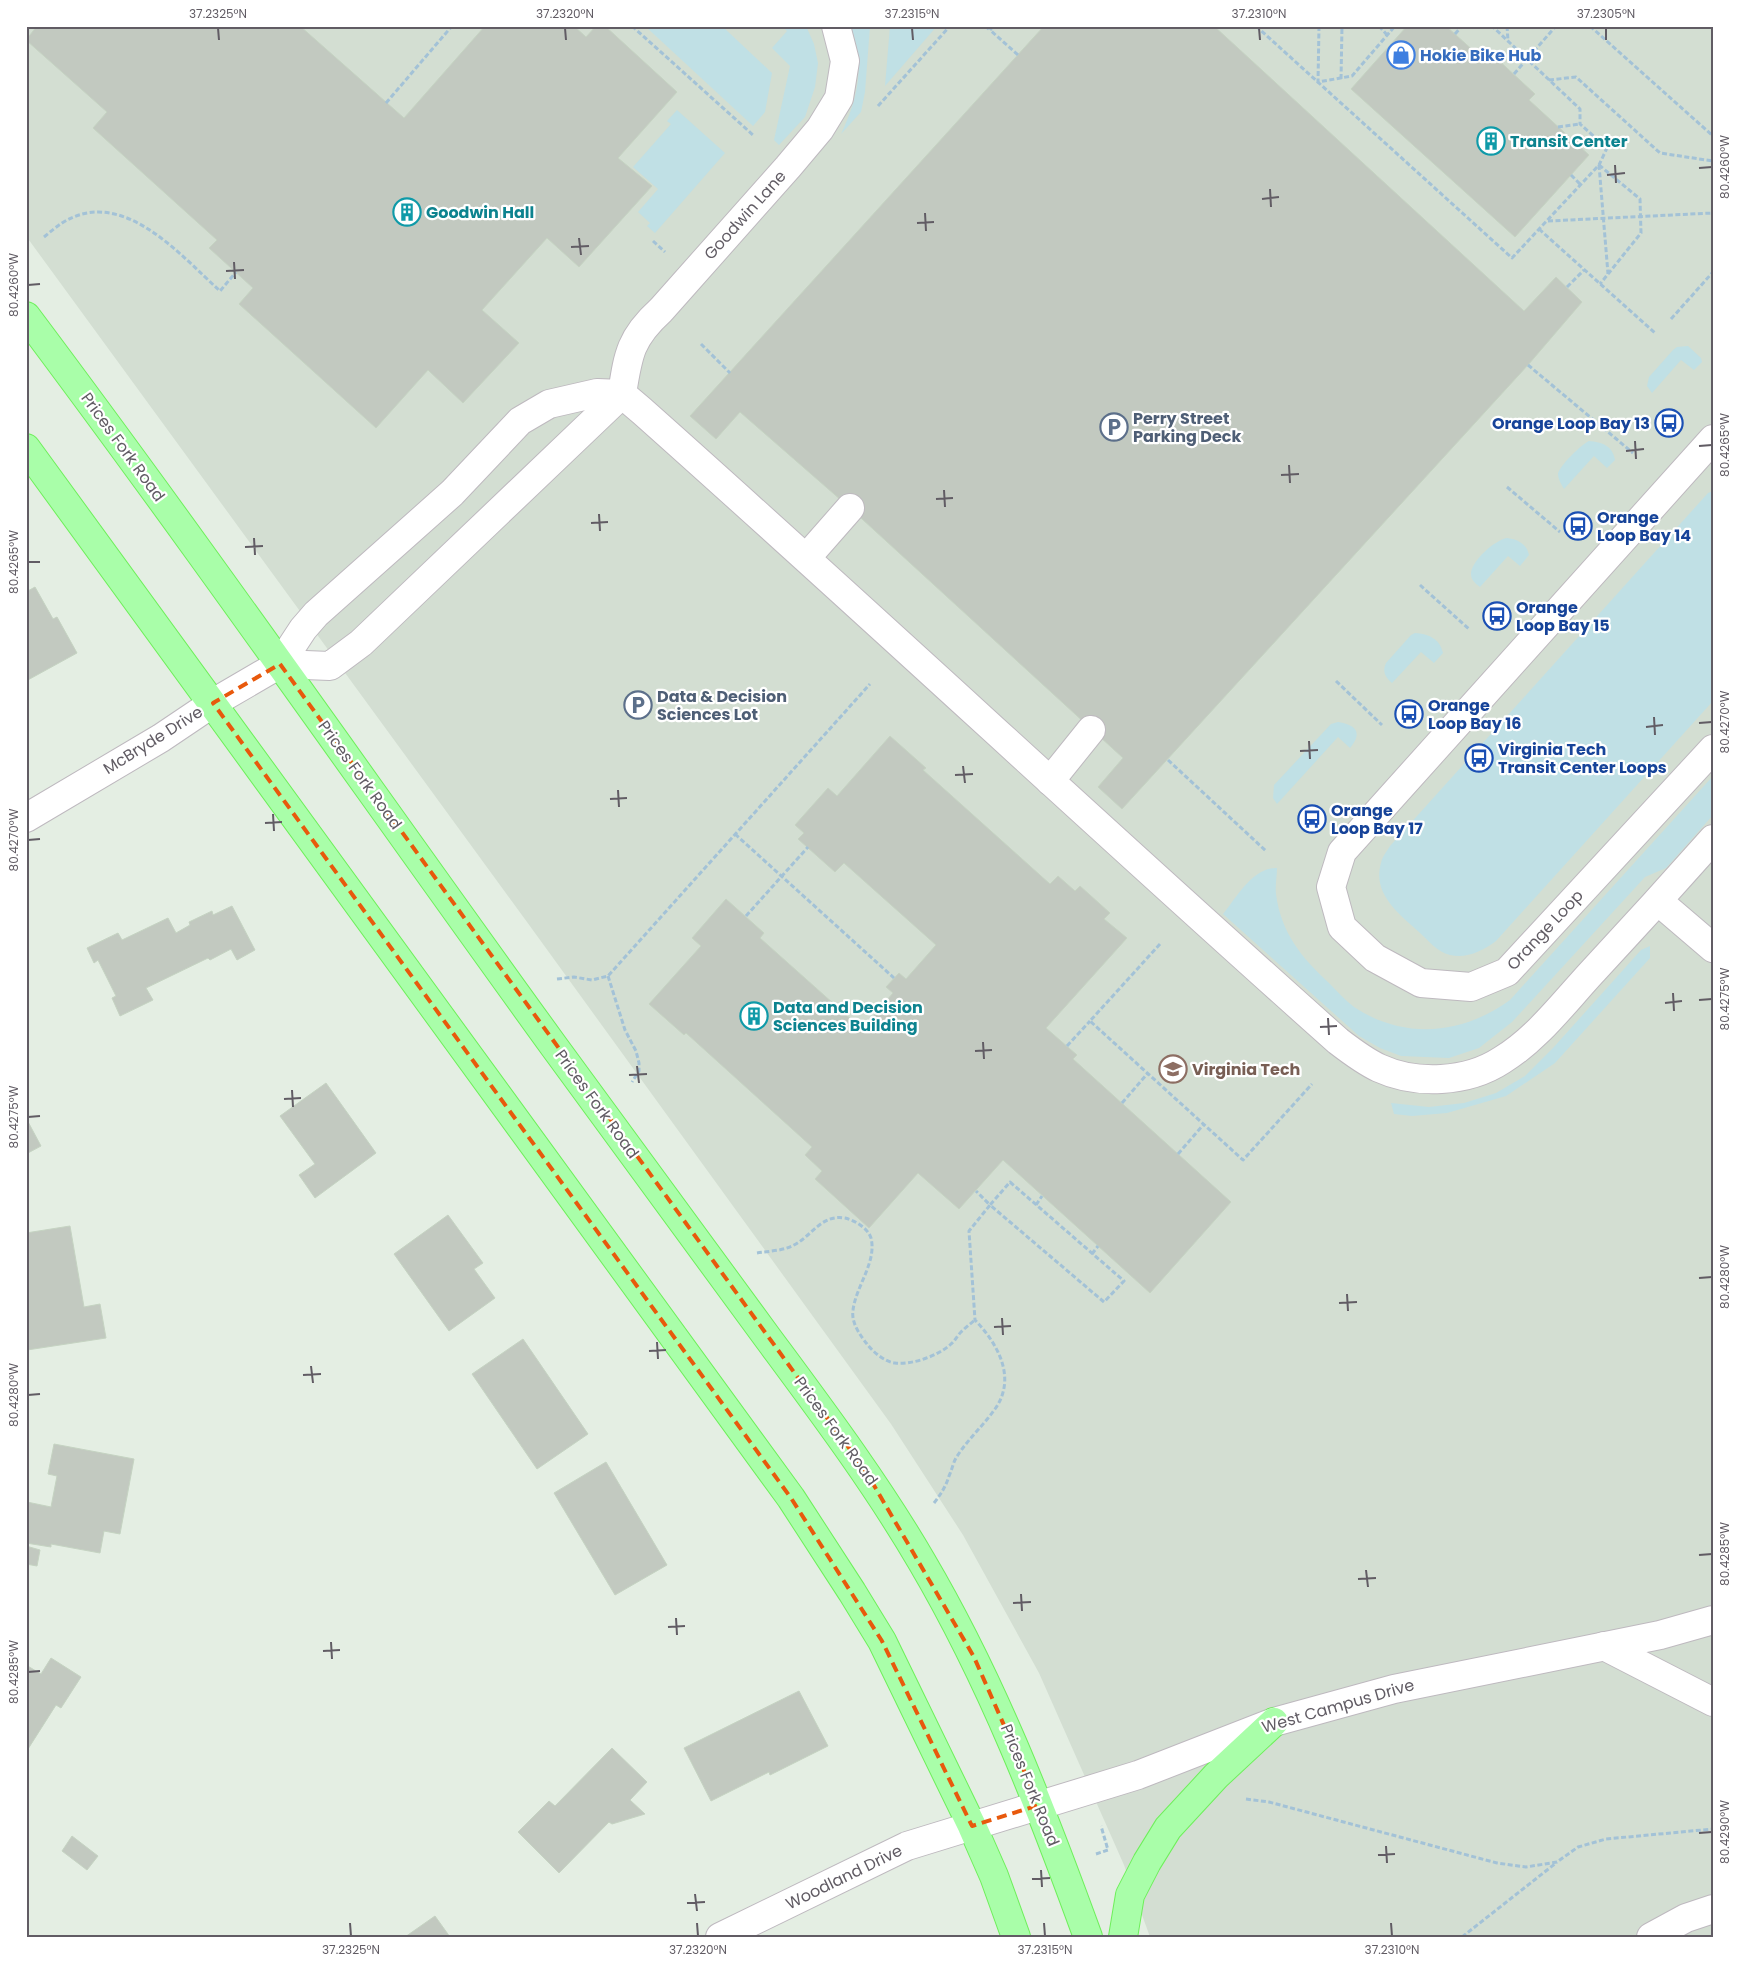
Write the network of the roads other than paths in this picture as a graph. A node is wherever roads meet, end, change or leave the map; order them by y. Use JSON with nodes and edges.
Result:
{"nodes":[{"id":1,"x":836,"y":26,"type":"edge"},
{"id":2,"x":26,"y":316,"type":"edge"},
{"id":3,"x":622,"y":394,"type":"junction"},
{"id":4,"x":1713,"y":439,"type":"edge"},
{"id":5,"x":26,"y":448,"type":"edge"},
{"id":6,"x":850,"y":508,"type":"dead end"},
{"id":7,"x":806,"y":557,"type":"junction"},
{"id":8,"x":280,"y":664,"type":"junction"},
{"id":9,"x":213,"y":702,"type":"junction"},
{"id":10,"x":1091,"y":730,"type":"dead end"},
{"id":11,"x":1713,"y":749,"type":"edge"},
{"id":12,"x":1050,"y":780,"type":"junction"},
{"id":13,"x":26,"y":818,"type":"edge"},
{"id":14,"x":1713,"y":839,"type":"edge"},
{"id":15,"x":1658,"y":900,"type":"junction"},
{"id":16,"x":1713,"y":948,"type":"edge"},
{"id":17,"x":1713,"y":1620,"type":"edge"},
{"id":18,"x":1604,"y":1646,"type":"junction"},
{"id":19,"x":1713,"y":1702,"type":"edge"},
{"id":20,"x":1274,"y":1722,"type":"junction"},
{"id":21,"x":1040,"y":1805,"type":"junction"},
{"id":22,"x":972,"y":1826,"type":"junction"},
{"id":23,"x":1713,"y":1909,"type":"edge"},
{"id":24,"x":1693,"y":1928,"type":"edge"},
{"id":25,"x":720,"y":1937,"type":"edge"},
{"id":26,"x":1016,"y":1937,"type":"edge"},
{"id":27,"x":1088,"y":1937,"type":"edge"},
{"id":28,"x":1123,"y":1937,"type":"edge"},
{"id":29,"x":1651,"y":1937,"type":"edge"}],
"edges":[{"from":1,"to":3,"type":"street","name":"Goodwin Lane"},
{"from":2,"to":8,"type":"main road","name":"Prices Fork Road"},
{"from":3,"to":7,"type":"street"},
{"from":3,"to":8,"type":"street"},
{"from":3,"to":8,"type":"street"},
{"from":4,"to":11,"type":"street","name":"Orange Loop"},
{"from":5,"to":9,"type":"main road"},
{"from":6,"to":7,"type":"street"},
{"from":7,"to":12,"type":"street"},
{"from":8,"to":9,"type":"street","name":"McBryde Drive"},
{"from":8,"to":21,"type":"main road","name":"Prices Fork Road"},
{"from":9,"to":13,"type":"street","name":"McBryde Drive"},
{"from":9,"to":22,"type":"main road"},
{"from":10,"to":12,"type":"street"},
{"from":12,"to":15,"type":"street"},
{"from":14,"to":15,"type":"street"},
{"from":15,"to":16,"type":"street"},
{"from":17,"to":18,"type":"street","name":"West Campus Drive"},
{"from":18,"to":19,"type":"street"},
{"from":18,"to":20,"type":"street","name":"West Campus Drive"},
{"from":20,"to":21,"type":"street","name":"West Campus Drive"},
{"from":20,"to":28,"type":"main road"},
{"from":21,"to":22,"type":"street","name":"West Campus Drive"},
{"from":21,"to":27,"type":"main road","name":"Prices Fork Road"},
{"from":22,"to":25,"type":"street","name":"Woodland Drive"},
{"from":22,"to":26,"type":"main road"},
{"from":23,"to":24,"type":"street"},
{"from":24,"to":29,"type":"street"}]}
